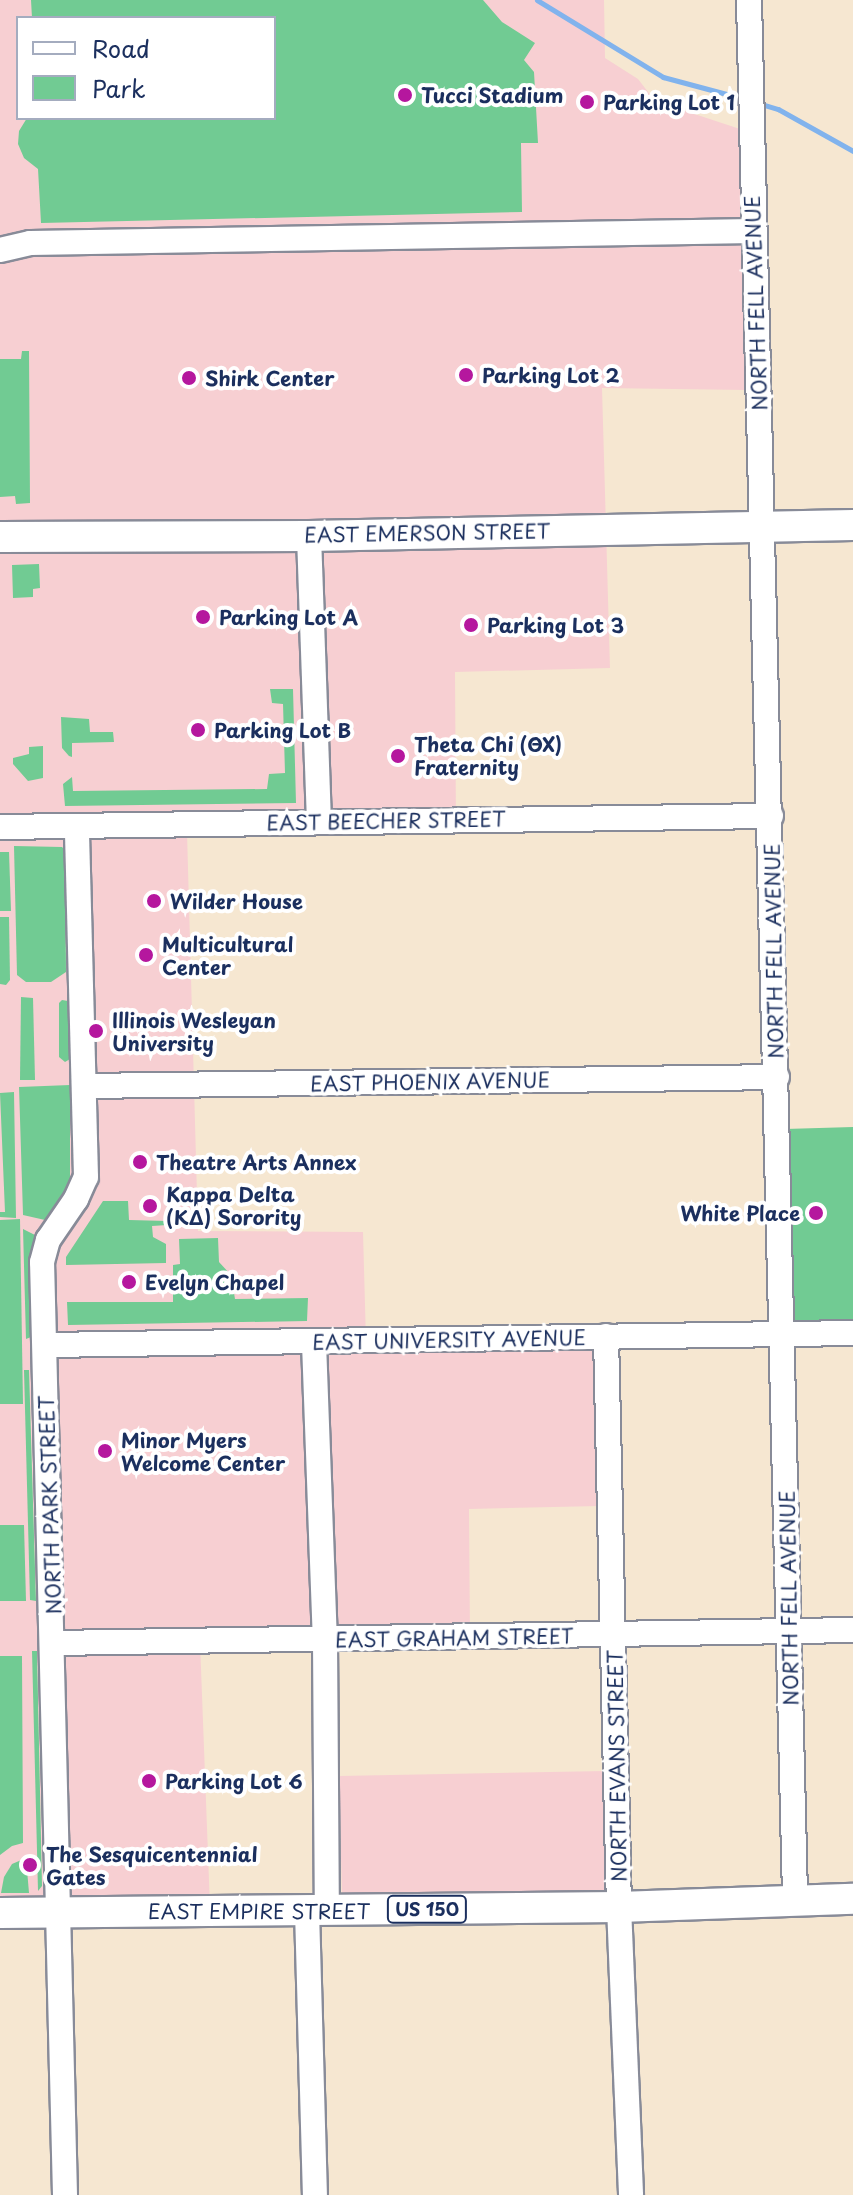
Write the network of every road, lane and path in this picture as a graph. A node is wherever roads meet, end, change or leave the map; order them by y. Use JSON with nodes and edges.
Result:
{"nodes":[{"id":1,"x":749,"y":0,"type":"edge"},
{"id":2,"x":754,"y":231,"type":"junction"},
{"id":3,"x":0,"y":250,"type":"edge"},
{"id":4,"x":853,"y":525,"type":"edge"},
{"id":5,"x":763,"y":527,"type":"junction"},
{"id":6,"x":309,"y":536,"type":"junction"},
{"id":7,"x":0,"y":537,"type":"edge"},
{"id":8,"x":771,"y":816,"type":"junction"},
{"id":9,"x":319,"y":822,"type":"junction"},
{"id":10,"x":77,"y":826,"type":"junction"},
{"id":11,"x":0,"y":827,"type":"edge"},
{"id":12,"x":777,"y":1077,"type":"junction"},
{"id":13,"x":84,"y":1086,"type":"junction"},
{"id":14,"x":853,"y":1333,"type":"edge"},
{"id":15,"x":606,"y":1336,"type":"junction"},
{"id":16,"x":783,"y":1336,"type":"junction"},
{"id":17,"x":314,"y":1343,"type":"junction"},
{"id":18,"x":46,"y":1345,"type":"junction"},
{"id":19,"x":853,"y":1630,"type":"edge"},
{"id":20,"x":790,"y":1632,"type":"junction"},
{"id":21,"x":615,"y":1635,"type":"junction"},
{"id":22,"x":325,"y":1641,"type":"junction"},
{"id":23,"x":54,"y":1643,"type":"junction"},
{"id":24,"x":853,"y":1899,"type":"edge"},
{"id":25,"x":795,"y":1901,"type":"junction"},
{"id":26,"x":619,"y":1907,"type":"junction"},
{"id":27,"x":317,"y":1911,"type":"junction"},
{"id":28,"x":57,"y":1912,"type":"junction"},
{"id":29,"x":0,"y":1913,"type":"edge"},
{"id":30,"x":65,"y":2195,"type":"edge"},
{"id":31,"x":315,"y":2195,"type":"edge"},
{"id":32,"x":631,"y":2195,"type":"edge"}],
"edges":[{"from":1,"to":2,"type":"street","name":"NORTH FELL AVENUE"},
{"from":2,"to":3,"type":"street"},
{"from":2,"to":5,"type":"street","name":"NORTH FELL AVENUE"},
{"from":4,"to":5,"type":"main road","name":"EAST EMERSON STREET"},
{"from":5,"to":6,"type":"main road","name":"EAST EMERSON STREET"},
{"from":5,"to":8,"type":"street","name":"NORTH FELL AVENUE"},
{"from":6,"to":7,"type":"main road","name":"EAST EMERSON STREET"},
{"from":6,"to":9,"type":"street"},
{"from":8,"to":9,"type":"street","name":"EAST BEECHER STREET"},
{"from":8,"to":12,"type":"street","name":"NORTH FELL AVENUE"},
{"from":9,"to":10,"type":"street","name":"EAST BEECHER STREET"},
{"from":10,"to":11,"type":"street","name":"EAST BEECHER STREET"},
{"from":10,"to":13,"type":"street","name":"NORTH PARK STREET"},
{"from":12,"to":13,"type":"street","name":"EAST PHOENIX AVENUE"},
{"from":12,"to":16,"type":"street","name":"NORTH FELL AVENUE"},
{"from":13,"to":18,"type":"street","name":"NORTH PARK STREET"},
{"from":14,"to":16,"type":"street","name":"EAST UNIVERSITY AVENUE"},
{"from":15,"to":16,"type":"street","name":"EAST UNIVERSITY AVENUE"},
{"from":15,"to":17,"type":"street","name":"EAST UNIVERSITY AVENUE"},
{"from":15,"to":21,"type":"street","name":"NORTH EVANS STREET"},
{"from":16,"to":20,"type":"street","name":"NORTH FELL AVENUE"},
{"from":17,"to":18,"type":"street","name":"EAST UNIVERSITY AVENUE"},
{"from":17,"to":22,"type":"street"},
{"from":18,"to":23,"type":"street","name":"NORTH PARK STREET"},
{"from":19,"to":20,"type":"street","name":"EAST GRAHAM STREET"},
{"from":20,"to":21,"type":"street","name":"EAST GRAHAM STREET"},
{"from":20,"to":25,"type":"street","name":"NORTH FELL AVENUE"},
{"from":21,"to":22,"type":"street","name":"EAST GRAHAM STREET"},
{"from":21,"to":26,"type":"street","name":"NORTH EVANS STREET"},
{"from":22,"to":23,"type":"street","name":"EAST GRAHAM STREET"},
{"from":22,"to":27,"type":"street"},
{"from":23,"to":28,"type":"street","name":"NORTH PARK STREET"},
{"from":24,"to":25,"type":"main road","name":"EAST EMPIRE STREET","number":"US 150"},
{"from":25,"to":26,"type":"main road","name":"EAST EMPIRE STREET","number":"US 150"},
{"from":26,"to":27,"type":"main road","name":"EAST EMPIRE STREET","number":"US 150"},
{"from":26,"to":32,"type":"street","name":"NORTH EVANS STREET"},
{"from":27,"to":28,"type":"main road","name":"EAST EMPIRE STREET","number":"US 150"},
{"from":27,"to":31,"type":"street"},
{"from":28,"to":29,"type":"main road","name":"EAST EMPIRE STREET","number":"US 150"},
{"from":28,"to":30,"type":"street","name":"NORTH PARK STREET"}]}
